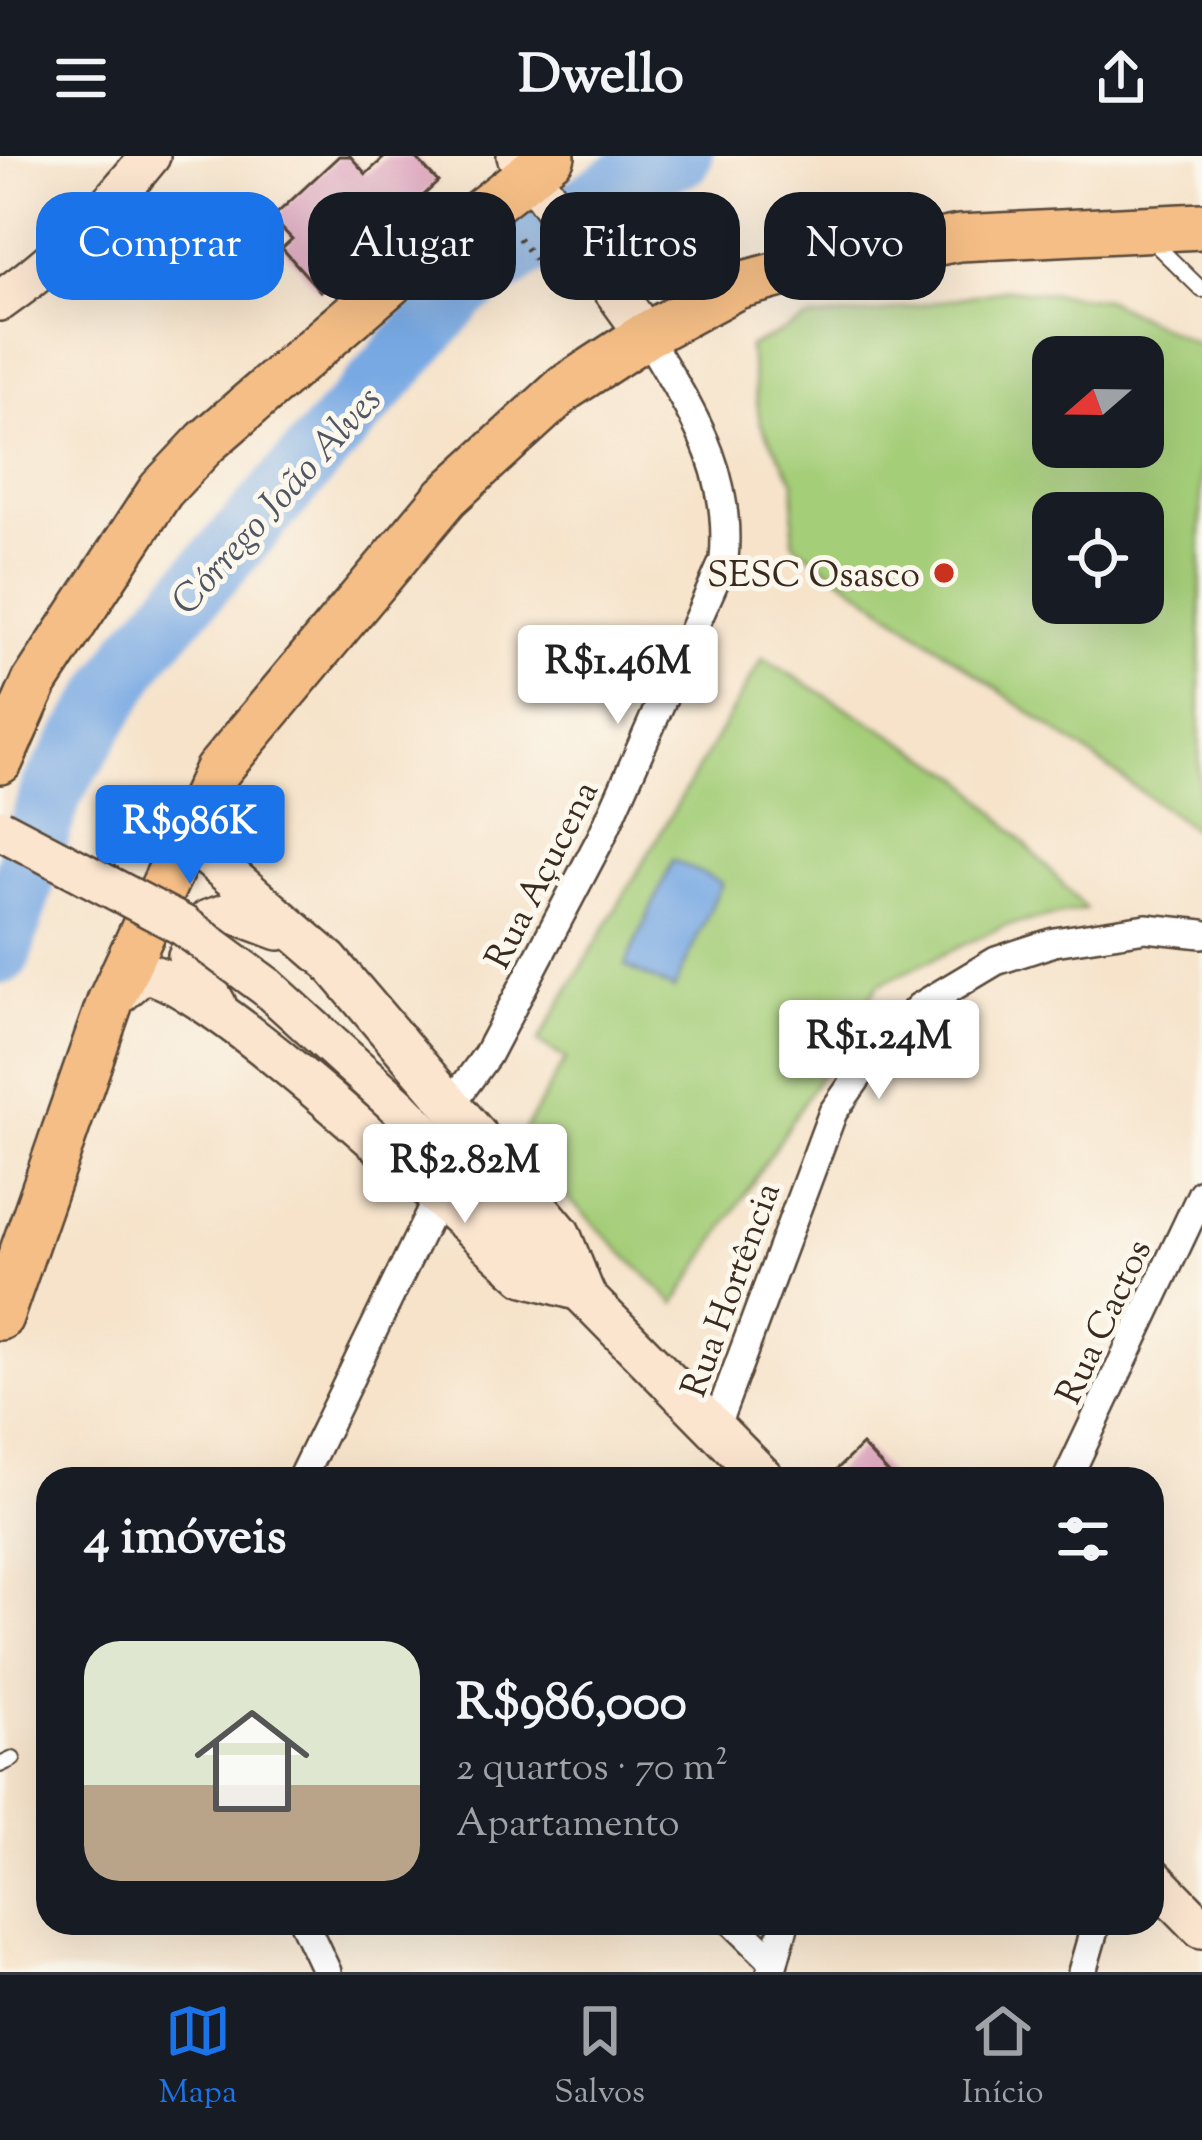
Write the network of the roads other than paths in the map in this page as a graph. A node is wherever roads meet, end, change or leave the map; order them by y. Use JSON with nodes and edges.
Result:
{"nodes":[{"id":1,"x":150,"y":156,"type":"edge"},
{"id":2,"x":537,"y":172,"type":"edge"},
{"id":3,"x":1202,"y":226,"type":"edge"},
{"id":4,"x":1138,"y":228,"type":"junction"},
{"id":5,"x":1202,"y":290,"type":"edge"},
{"id":6,"x":0,"y":301,"type":"edge"},
{"id":7,"x":646,"y":335,"type":"junction"},
{"id":8,"x":0,"y":761,"type":"edge"},
{"id":9,"x":0,"y":829,"type":"edge"},
{"id":10,"x":183,"y":835,"type":"junction"},
{"id":11,"x":1202,"y":934,"type":"edge"},
{"id":12,"x":329,"y":962,"type":"junction"},
{"id":13,"x":110,"y":1002,"type":"junction"},
{"id":14,"x":223,"y":1012,"type":"junction"},
{"id":15,"x":449,"y":1107,"type":"junction"},
{"id":16,"x":1202,"y":1193,"type":"edge"},
{"id":17,"x":437,"y":1199,"type":"junction"},
{"id":18,"x":584,"y":1292,"type":"junction"},
{"id":19,"x":0,"y":1317,"type":"edge"},
{"id":20,"x":715,"y":1428,"type":"junction"},
{"id":21,"x":307,"y":1467,"type":"edge"},
{"id":22,"x":753,"y":1467,"type":"edge"},
{"id":23,"x":1073,"y":1467,"type":"edge"},
{"id":24,"x":1164,"y":1889,"type":"edge"},
{"id":25,"x":1202,"y":1928,"type":"edge"},
{"id":26,"x":310,"y":1935,"type":"edge"},
{"id":27,"x":744,"y":1935,"type":"edge"},
{"id":28,"x":781,"y":1935,"type":"edge"},
{"id":29,"x":1093,"y":1935,"type":"edge"},
{"id":30,"x":772,"y":1967,"type":"edge"},
{"id":31,"x":327,"y":1972,"type":"edge"},
{"id":32,"x":1082,"y":1972,"type":"edge"}],
"edges":[{"from":1,"to":6,"type":"main road"},
{"from":2,"to":7,"type":"main road"},
{"from":2,"to":8,"type":"main road"},
{"from":3,"to":4,"type":"main road"},
{"from":4,"to":5,"type":"lane"},
{"from":4,"to":7,"type":"main road"},
{"from":7,"to":10,"type":"main road"},
{"from":7,"to":15,"type":"street","name":"Rua Açucena"},
{"from":9,"to":18,"type":"main road","bridge":true},
{"from":10,"to":12,"type":"main road"},
{"from":10,"to":13,"type":"main road"},
{"from":11,"to":20,"type":"street","name":"Rua Hortência"},
{"from":12,"to":14,"type":"main road"},
{"from":12,"to":15,"type":"main road"},
{"from":13,"to":14,"type":"main road"},
{"from":13,"to":19,"type":"main road"},
{"from":14,"to":17,"type":"main road"},
{"from":15,"to":18,"type":"main road"},
{"from":16,"to":23,"type":"street","name":"Rua Cactos"},
{"from":17,"to":18,"type":"main road"},
{"from":17,"to":21,"type":"street"},
{"from":18,"to":20,"type":"main road"},
{"from":20,"to":22,"type":"main road"},
{"from":24,"to":25,"type":"main road"},
{"from":26,"to":31,"type":"street"},
{"from":27,"to":30,"type":"street"},
{"from":28,"to":30,"type":"street"},
{"from":29,"to":32,"type":"street"}]}
